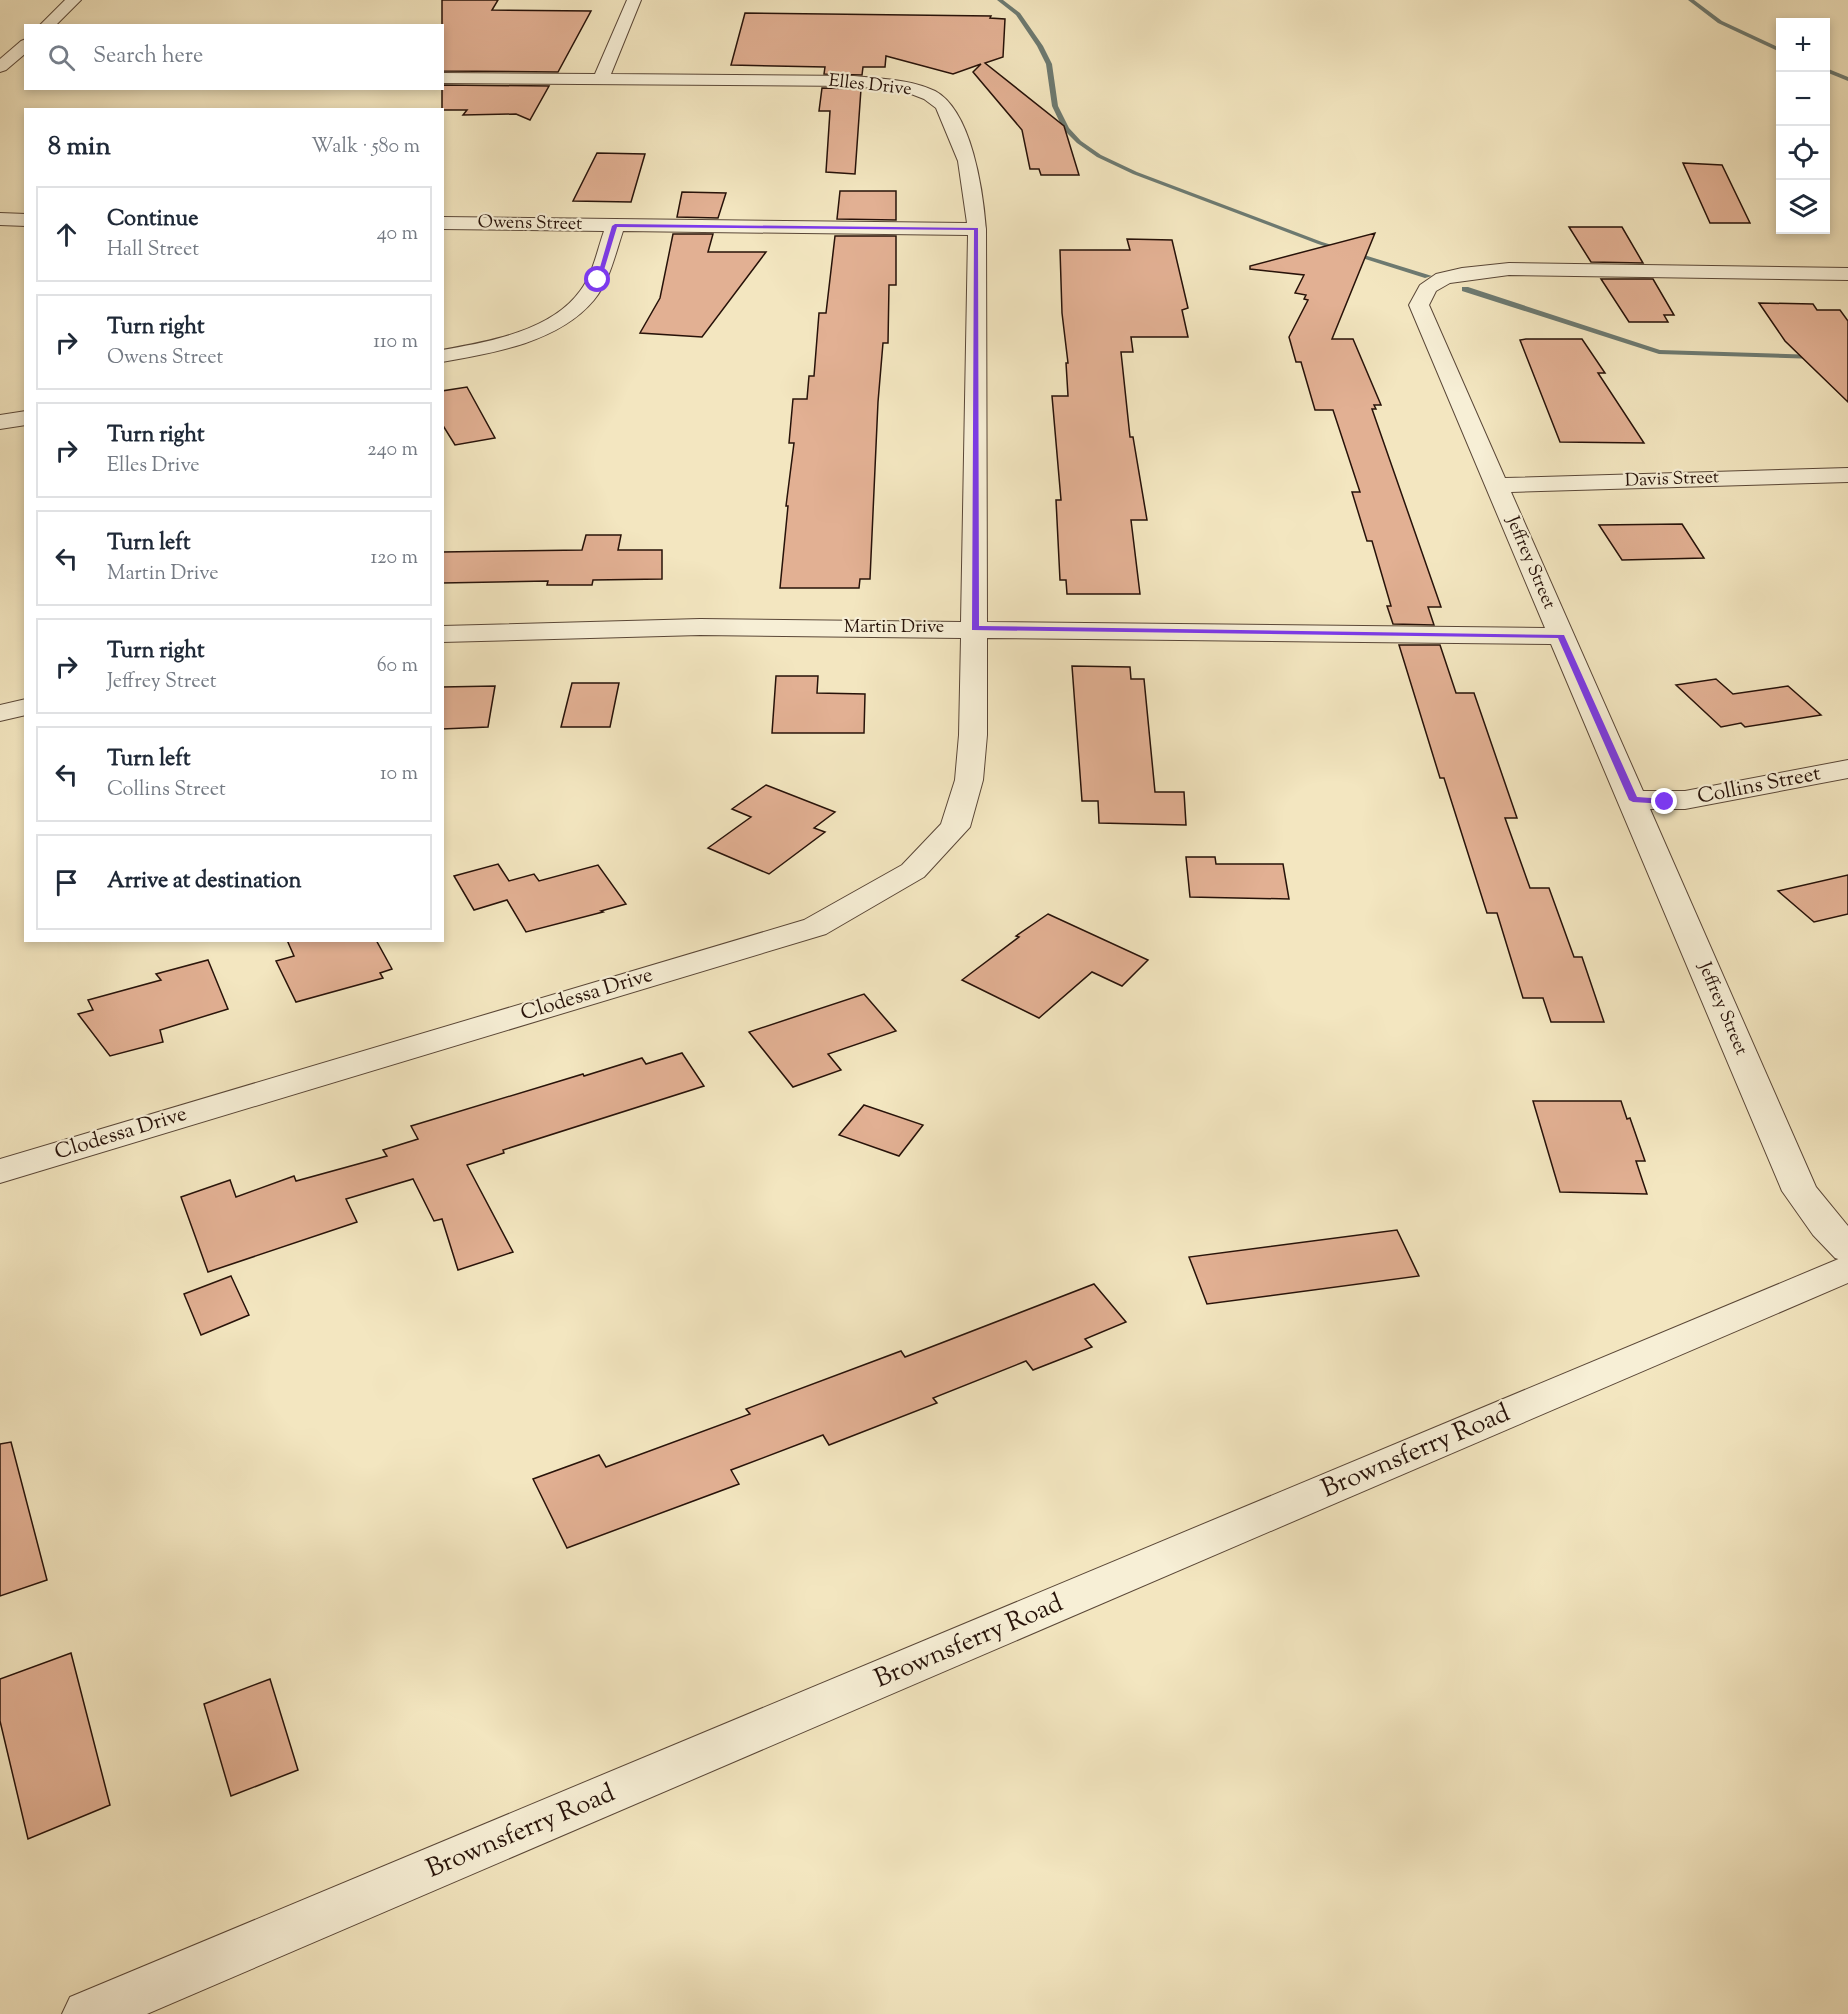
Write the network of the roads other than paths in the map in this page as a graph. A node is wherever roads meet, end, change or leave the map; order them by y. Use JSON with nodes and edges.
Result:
{"nodes":[{"id":1,"x":74,"y":0,"type":"edge"},
{"id":2,"x":634,"y":0,"type":"edge"},
{"id":3,"x":48,"y":24,"type":"edge"},
{"id":4,"x":24,"y":46,"type":"edge"},
{"id":5,"x":0,"y":67,"type":"edge"},
{"id":6,"x":0,"y":74,"type":"edge"},
{"id":7,"x":17,"y":75,"type":"dead end"},
{"id":8,"x":444,"y":78,"type":"edge"},
{"id":9,"x":601,"y":79,"type":"junction"},
{"id":10,"x":0,"y":219,"type":"edge"},
{"id":11,"x":24,"y":220,"type":"edge"},
{"id":12,"x":444,"y":223,"type":"edge"},
{"id":13,"x":615,"y":226,"type":"junction"},
{"id":14,"x":976,"y":229,"type":"junction"},
{"id":15,"x":1848,"y":274,"type":"edge"},
{"id":16,"x":444,"y":356,"type":"edge"},
{"id":17,"x":24,"y":418,"type":"edge"},
{"id":18,"x":0,"y":422,"type":"edge"},
{"id":19,"x":1848,"y":475,"type":"edge"},
{"id":20,"x":1497,"y":485,"type":"junction"},
{"id":21,"x":975,"y":628,"type":"junction"},
{"id":22,"x":444,"y":634,"type":"edge"},
{"id":23,"x":1561,"y":636,"type":"junction"},
{"id":24,"x":24,"y":707,"type":"edge"},
{"id":25,"x":0,"y":713,"type":"edge"},
{"id":26,"x":1848,"y":769,"type":"edge"},
{"id":27,"x":1633,"y":800,"type":"junction"},
{"id":28,"x":0,"y":1171,"type":"edge"},
{"id":29,"x":1848,"y":1249,"type":"edge"},
{"id":30,"x":1848,"y":1268,"type":"edge"},
{"id":31,"x":88,"y":2014,"type":"edge"}],
"edges":[{"from":1,"to":3,"type":"street"},
{"from":2,"to":9,"type":"street"},
{"from":4,"to":5,"type":"street"},
{"from":6,"to":7,"type":"street"},
{"from":8,"to":9,"type":"street","name":"Elles Drive"},
{"from":9,"to":14,"type":"street","name":"Elles Drive"},
{"from":10,"to":11,"type":"street"},
{"from":12,"to":13,"type":"street","name":"Owens Street"},
{"from":13,"to":14,"type":"street","name":"Owens Street"},
{"from":13,"to":16,"type":"street"},
{"from":14,"to":21,"type":"street","name":"Elles Drive"},
{"from":15,"to":20,"type":"street","name":"Jeffrey Street"},
{"from":17,"to":18,"type":"street"},
{"from":19,"to":20,"type":"street","name":"Davis Street"},
{"from":20,"to":23,"type":"street","name":"Jeffrey Street"},
{"from":21,"to":22,"type":"street","name":"Martin Drive"},
{"from":21,"to":23,"type":"street","name":"Martin Drive"},
{"from":21,"to":28,"type":"street","name":"Clodessa Drive"},
{"from":23,"to":27,"type":"street","name":"Jeffrey Street"},
{"from":24,"to":25,"type":"street"},
{"from":26,"to":27,"type":"street","name":"Collins Street"},
{"from":27,"to":29,"type":"street","name":"Jeffrey Street"},
{"from":30,"to":31,"type":"street","name":"Brownsferry Road"}]}
